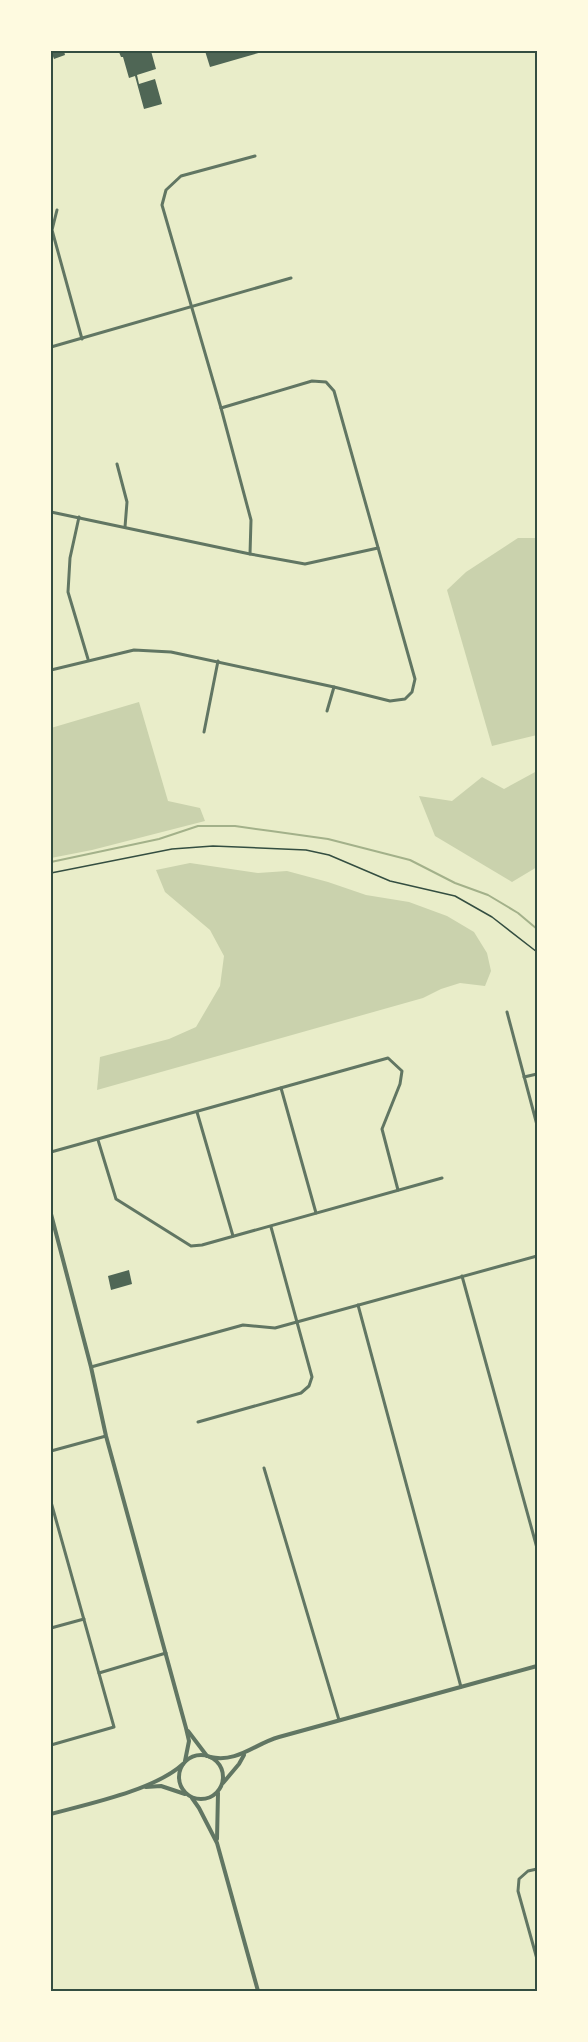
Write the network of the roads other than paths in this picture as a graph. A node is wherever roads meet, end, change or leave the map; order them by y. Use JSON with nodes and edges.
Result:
{"nodes":[{"id":1,"x":255,"y":156,"type":"dead end"},
{"id":2,"x":57,"y":210,"type":"dead end"},
{"id":3,"x":291,"y":278,"type":"dead end"},
{"id":4,"x":191,"y":307,"type":"junction"},
{"id":5,"x":81,"y":339,"type":"junction"},
{"id":6,"x":51,"y":347,"type":"edge"},
{"id":7,"x":221,"y":408,"type":"junction"},
{"id":8,"x":117,"y":464,"type":"dead end"},
{"id":9,"x":51,"y":512,"type":"edge"},
{"id":10,"x":79,"y":517,"type":"junction"},
{"id":11,"x":125,"y":527,"type":"junction"},
{"id":12,"x":378,"y":548,"type":"junction"},
{"id":13,"x":250,"y":554,"type":"junction"},
{"id":14,"x":89,"y":660,"type":"junction"},
{"id":15,"x":218,"y":661,"type":"junction"},
{"id":16,"x":51,"y":670,"type":"edge"},
{"id":17,"x":334,"y":687,"type":"junction"},
{"id":18,"x":327,"y":711,"type":"dead end"},
{"id":19,"x":204,"y":732,"type":"dead end"},
{"id":20,"x":507,"y":1012,"type":"dead end"},
{"id":21,"x":537,"y":1074,"type":"edge"},
{"id":22,"x":524,"y":1077,"type":"junction"},
{"id":23,"x":281,"y":1088,"type":"junction"},
{"id":24,"x":197,"y":1112,"type":"junction"},
{"id":25,"x":537,"y":1125,"type":"edge"},
{"id":26,"x":98,"y":1140,"type":"junction"},
{"id":27,"x":51,"y":1152,"type":"edge"},
{"id":28,"x":442,"y":1178,"type":"dead end"},
{"id":29,"x":398,"y":1190,"type":"junction"},
{"id":30,"x":316,"y":1213,"type":"junction"},
{"id":31,"x":51,"y":1214,"type":"edge"},
{"id":32,"x":271,"y":1226,"type":"junction"},
{"id":33,"x":53,"y":1229,"type":"edge"},
{"id":34,"x":233,"y":1236,"type":"junction"},
{"id":35,"x":537,"y":1256,"type":"edge"},
{"id":36,"x":462,"y":1276,"type":"junction"},
{"id":37,"x":358,"y":1305,"type":"junction"},
{"id":38,"x":297,"y":1322,"type":"junction"},
{"id":39,"x":91,"y":1367,"type":"junction"},
{"id":40,"x":198,"y":1422,"type":"dead end"},
{"id":41,"x":106,"y":1436,"type":"junction"},
{"id":42,"x":51,"y":1451,"type":"edge"},
{"id":43,"x":264,"y":1468,"type":"dead end"},
{"id":44,"x":51,"y":1502,"type":"edge"},
{"id":45,"x":52,"y":1510,"type":"edge"},
{"id":46,"x":537,"y":1548,"type":"edge"},
{"id":47,"x":84,"y":1619,"type":"junction"},
{"id":48,"x":51,"y":1628,"type":"edge"},
{"id":49,"x":166,"y":1653,"type":"junction"},
{"id":50,"x":537,"y":1666,"type":"edge"},
{"id":51,"x":99,"y":1673,"type":"junction"},
{"id":52,"x":461,"y":1687,"type":"junction"},
{"id":53,"x":339,"y":1722,"type":"junction"},
{"id":54,"x":186,"y":1728,"type":"junction"},
{"id":55,"x":51,"y":1745,"type":"edge"},
{"id":56,"x":244,"y":1754,"type":"junction"},
{"id":57,"x":209,"y":1756,"type":"junction"},
{"id":58,"x":184,"y":1763,"type":"junction"},
{"id":59,"x":223,"y":1783,"type":"junction"},
{"id":60,"x":142,"y":1787,"type":"junction"},
{"id":61,"x":218,"y":1792,"type":"junction"},
{"id":62,"x":185,"y":1794,"type":"junction"},
{"id":63,"x":192,"y":1798,"type":"junction"},
{"id":64,"x":51,"y":1814,"type":"edge"},
{"id":65,"x":217,"y":1843,"type":"junction"},
{"id":66,"x":537,"y":1869,"type":"edge"},
{"id":67,"x":537,"y":1959,"type":"edge"},
{"id":68,"x":258,"y":1991,"type":"edge"}],
"edges":[{"from":1,"to":4,"type":"street"},
{"from":2,"to":5,"type":"street"},
{"from":3,"to":4,"type":"street"},
{"from":4,"to":5,"type":"street"},
{"from":4,"to":7,"type":"street"},
{"from":5,"to":6,"type":"street"},
{"from":7,"to":12,"type":"street"},
{"from":7,"to":13,"type":"street"},
{"from":8,"to":11,"type":"street"},
{"from":9,"to":10,"type":"street"},
{"from":10,"to":11,"type":"street"},
{"from":10,"to":14,"type":"street"},
{"from":11,"to":13,"type":"street"},
{"from":12,"to":13,"type":"street"},
{"from":12,"to":17,"type":"street"},
{"from":14,"to":15,"type":"street"},
{"from":14,"to":16,"type":"street"},
{"from":15,"to":17,"type":"street"},
{"from":15,"to":19,"type":"street"},
{"from":17,"to":18,"type":"street"},
{"from":20,"to":22,"type":"street"},
{"from":21,"to":22,"type":"street"},
{"from":22,"to":25,"type":"street"},
{"from":23,"to":24,"type":"street"},
{"from":23,"to":29,"type":"street"},
{"from":23,"to":30,"type":"street"},
{"from":24,"to":26,"type":"street"},
{"from":24,"to":34,"type":"street"},
{"from":26,"to":27,"type":"street"},
{"from":26,"to":34,"type":"street"},
{"from":28,"to":29,"type":"street"},
{"from":29,"to":30,"type":"street"},
{"from":30,"to":32,"type":"street"},
{"from":31,"to":33,"type":"street"},
{"from":32,"to":34,"type":"street"},
{"from":32,"to":38,"type":"street"},
{"from":33,"to":39,"type":"street"},
{"from":35,"to":36,"type":"street"},
{"from":36,"to":37,"type":"street"},
{"from":36,"to":46,"type":"street"},
{"from":37,"to":38,"type":"street"},
{"from":37,"to":52,"type":"street"},
{"from":38,"to":39,"type":"street"},
{"from":38,"to":40,"type":"street"},
{"from":39,"to":41,"type":"street"},
{"from":41,"to":42,"type":"street"},
{"from":41,"to":49,"type":"street"},
{"from":43,"to":53,"type":"street"},
{"from":44,"to":45,"type":"street"},
{"from":45,"to":47,"type":"street"},
{"from":47,"to":48,"type":"street"},
{"from":47,"to":51,"type":"street"},
{"from":49,"to":51,"type":"street"},
{"from":49,"to":54,"type":"street"},
{"from":50,"to":52,"type":"street"},
{"from":51,"to":55,"type":"street"},
{"from":52,"to":53,"type":"street"},
{"from":53,"to":56,"type":"street"},
{"from":54,"to":57,"type":"street"},
{"from":54,"to":58,"type":"street"},
{"from":56,"to":57,"type":"street"},
{"from":56,"to":59,"type":"street"},
{"from":57,"to":58,"type":"street"},
{"from":57,"to":59,"type":"street"},
{"from":58,"to":60,"type":"street"},
{"from":58,"to":62,"type":"street"},
{"from":59,"to":61,"type":"street"},
{"from":60,"to":62,"type":"street"},
{"from":60,"to":64,"type":"street"},
{"from":61,"to":63,"type":"street"},
{"from":61,"to":65,"type":"street"},
{"from":62,"to":63,"type":"street"},
{"from":63,"to":65,"type":"street"},
{"from":65,"to":68,"type":"street"},
{"from":66,"to":67,"type":"street"}]}
